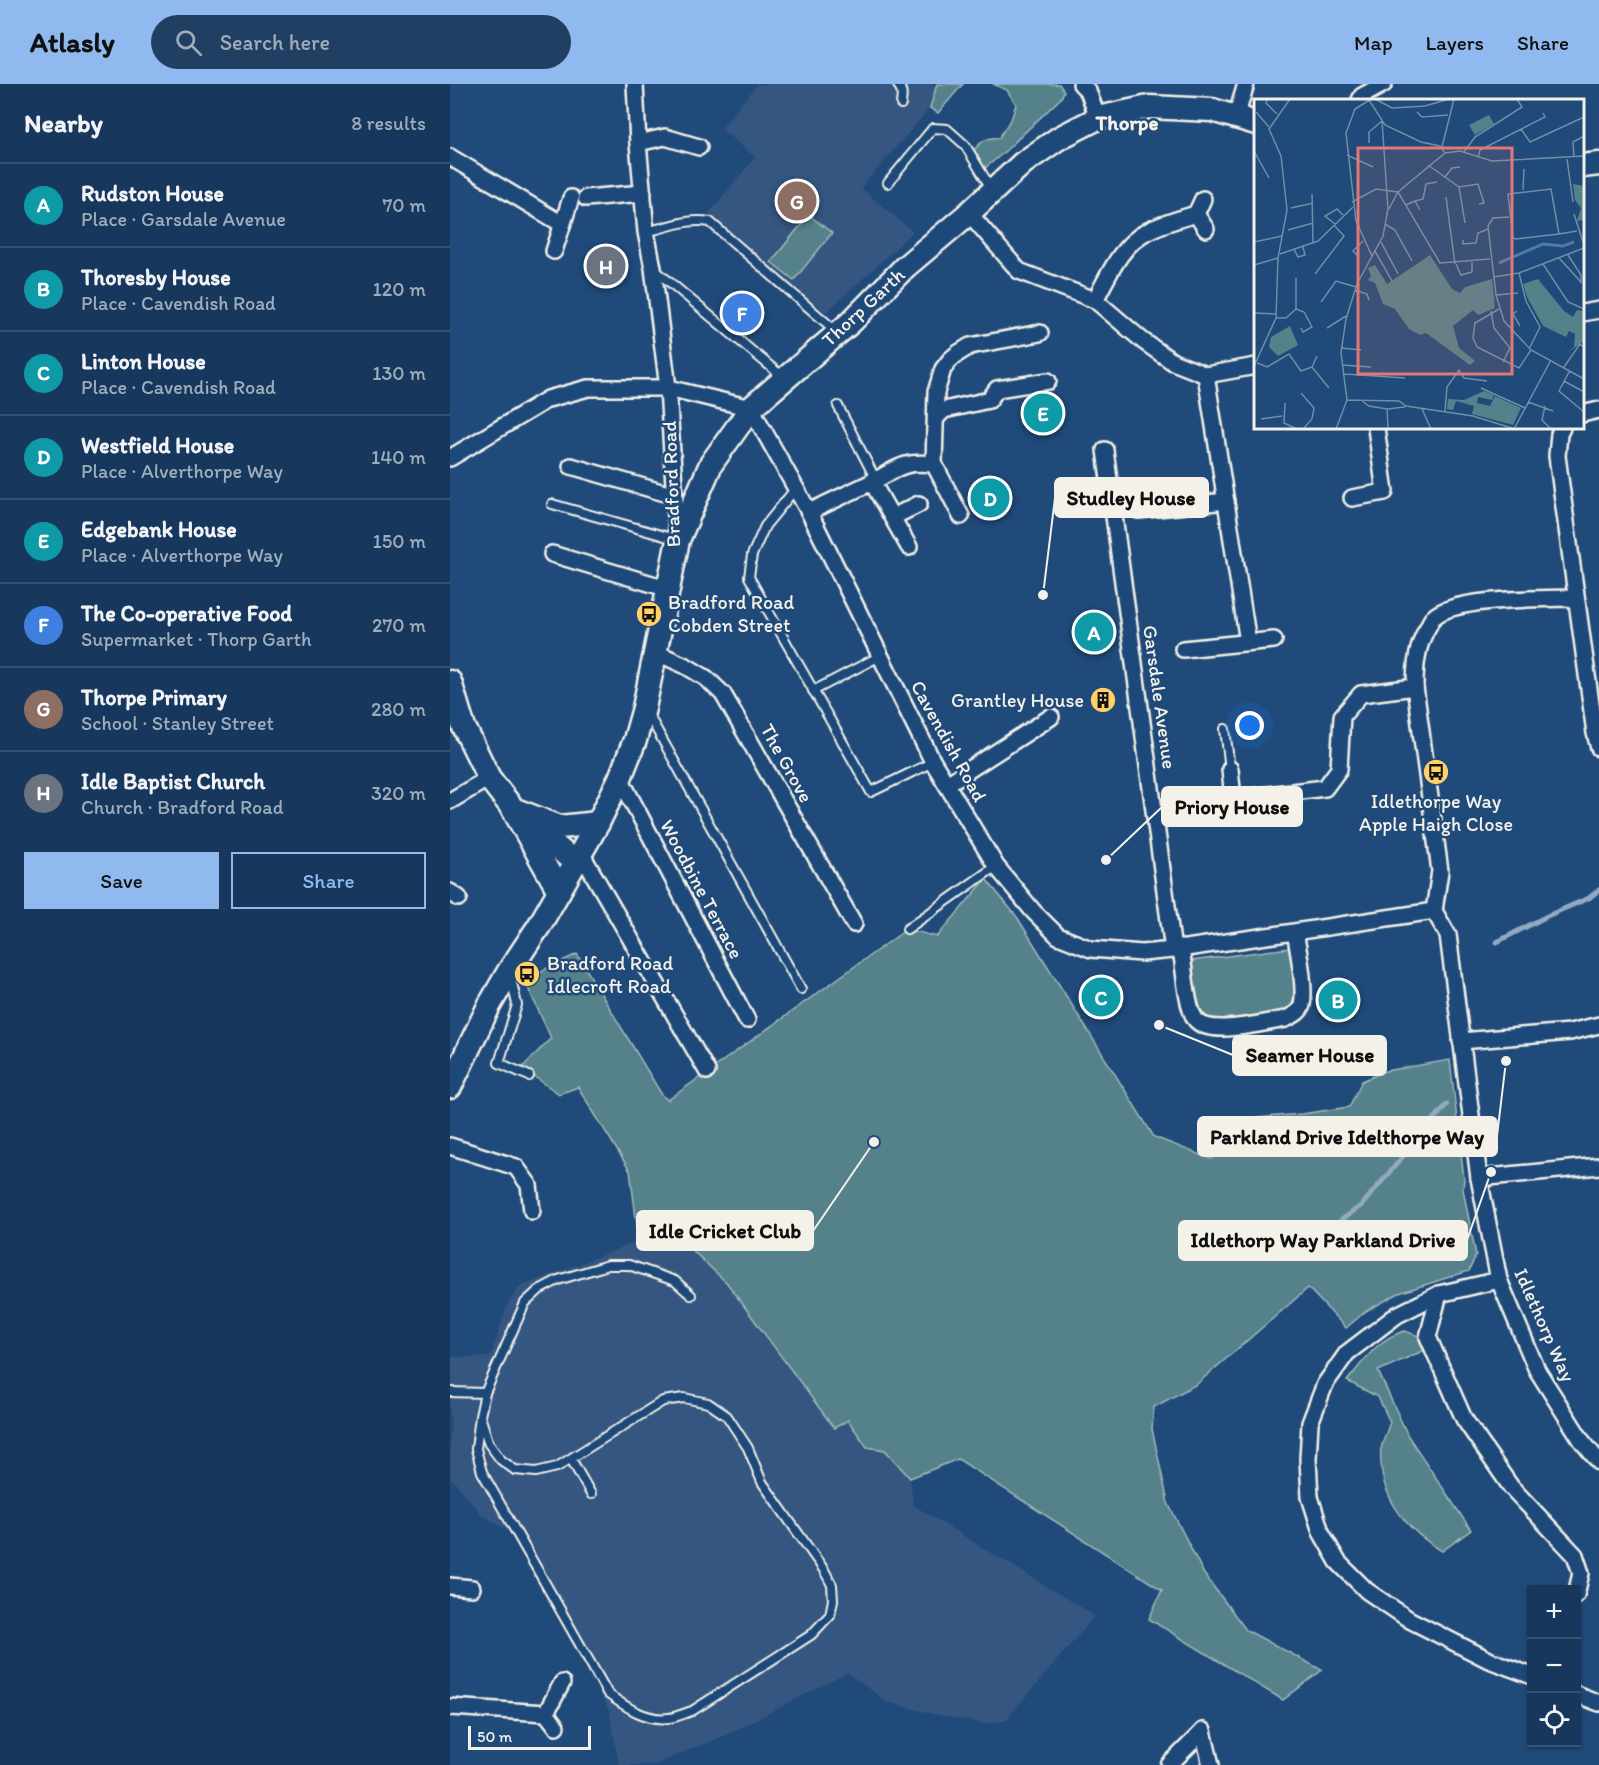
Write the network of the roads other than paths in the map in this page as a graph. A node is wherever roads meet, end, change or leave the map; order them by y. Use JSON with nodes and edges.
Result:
{"nodes":[{"id":1,"x":636,"y":84,"type":"edge"},
{"id":2,"x":897,"y":84,"type":"edge"},
{"id":3,"x":1081,"y":84,"type":"edge"},
{"id":4,"x":1246,"y":84,"type":"edge"},
{"id":5,"x":1384,"y":84,"type":"edge"},
{"id":6,"x":1360,"y":99,"type":"edge"},
{"id":7,"x":902,"y":104,"type":"dead end"},
{"id":8,"x":1098,"y":118,"type":"junction"},
{"id":9,"x":1246,"y":120,"type":"edge"},
{"id":10,"x":638,"y":143,"type":"junction"},
{"id":11,"x":699,"y":147,"type":"dead end"},
{"id":12,"x":450,"y":157,"type":"edge"},
{"id":13,"x":1599,"y":164,"type":"edge"},
{"id":14,"x":1584,"y":166,"type":"edge"},
{"id":15,"x":888,"y":183,"type":"dead end"},
{"id":16,"x":993,"y":191,"type":"junction"},
{"id":17,"x":643,"y":193,"type":"junction"},
{"id":18,"x":1203,"y":199,"type":"dead end"},
{"id":19,"x":969,"y":213,"type":"junction"},
{"id":20,"x":1196,"y":214,"type":"junction"},
{"id":21,"x":562,"y":224,"type":"junction"},
{"id":22,"x":1206,"y":229,"type":"dead end"},
{"id":23,"x":646,"y":232,"type":"junction"},
{"id":24,"x":554,"y":251,"type":"dead end"},
{"id":25,"x":653,"y":268,"type":"junction"},
{"id":26,"x":1095,"y":300,"type":"junction"},
{"id":27,"x":1599,"y":310,"type":"edge"},
{"id":28,"x":1584,"y":313,"type":"edge"},
{"id":29,"x":838,"y":333,"type":"junction"},
{"id":30,"x":1040,"y":333,"type":"dead end"},
{"id":31,"x":1254,"y":366,"type":"edge"},
{"id":32,"x":1206,"y":375,"type":"junction"},
{"id":33,"x":785,"y":378,"type":"junction"},
{"id":34,"x":1048,"y":381,"type":"dead end"},
{"id":35,"x":668,"y":388,"type":"junction"},
{"id":36,"x":838,"y":406,"type":"dead end"},
{"id":37,"x":751,"y":408,"type":"junction"},
{"id":38,"x":1599,"y":410,"type":"edge"},
{"id":39,"x":1584,"y":414,"type":"edge"},
{"id":40,"x":936,"y":418,"type":"junction"},
{"id":41,"x":1376,"y":429,"type":"edge"},
{"id":42,"x":1557,"y":430,"type":"edge"},
{"id":43,"x":1105,"y":450,"type":"dead end"},
{"id":44,"x":450,"y":458,"type":"edge"},
{"id":45,"x":934,"y":464,"type":"junction"},
{"id":46,"x":571,"y":466,"type":"dead end"},
{"id":47,"x":874,"y":481,"type":"junction"},
{"id":48,"x":796,"y":488,"type":"junction"},
{"id":49,"x":675,"y":496,"type":"junction"},
{"id":50,"x":1352,"y":498,"type":"dead end"},
{"id":51,"x":1226,"y":501,"type":"junction"},
{"id":52,"x":552,"y":504,"type":"dead end"},
{"id":53,"x":919,"y":504,"type":"dead end"},
{"id":54,"x":1138,"y":510,"type":"dead end"},
{"id":55,"x":809,"y":512,"type":"junction"},
{"id":56,"x":961,"y":516,"type":"dead end"},
{"id":57,"x":893,"y":517,"type":"junction"},
{"id":58,"x":678,"y":540,"type":"junction"},
{"id":59,"x":909,"y":547,"type":"dead end"},
{"id":60,"x":552,"y":554,"type":"dead end"},
{"id":61,"x":669,"y":589,"type":"junction"},
{"id":62,"x":1576,"y":598,"type":"junction"},
{"id":63,"x":1274,"y":640,"type":"dead end"},
{"id":64,"x":1248,"y":642,"type":"junction"},
{"id":65,"x":1183,"y":650,"type":"dead end"},
{"id":66,"x":655,"y":652,"type":"junction"},
{"id":67,"x":880,"y":656,"type":"junction"},
{"id":68,"x":450,"y":682,"type":"edge"},
{"id":69,"x":1415,"y":687,"type":"junction"},
{"id":70,"x":813,"y":691,"type":"junction"},
{"id":71,"x":644,"y":708,"type":"junction"},
{"id":72,"x":1051,"y":717,"type":"dead end"},
{"id":73,"x":1225,"y":729,"type":"dead end"},
{"id":74,"x":1599,"y":747,"type":"edge"},
{"id":75,"x":933,"y":762,"type":"junction"},
{"id":76,"x":1230,"y":769,"type":"joint"},
{"id":77,"x":489,"y":778,"type":"junction"},
{"id":78,"x":620,"y":778,"type":"junction"},
{"id":79,"x":947,"y":784,"type":"junction"},
{"id":80,"x":450,"y":801,"type":"edge"},
{"id":81,"x":513,"y":809,"type":"junction"},
{"id":82,"x":598,"y":823,"type":"junction"},
{"id":83,"x":577,"y":858,"type":"junction"},
{"id":84,"x":996,"y":866,"type":"junction"},
{"id":85,"x":559,"y":891,"type":"junction"},
{"id":86,"x":1434,"y":910,"type":"junction"},
{"id":87,"x":854,"y":924,"type":"dead end"},
{"id":88,"x":907,"y":928,"type":"dead end"},
{"id":89,"x":1295,"y":932,"type":"junction"},
{"id":90,"x":1177,"y":949,"type":"junction"},
{"id":91,"x":509,"y":971,"type":"junction"},
{"id":92,"x":801,"y":989,"type":"dead end"},
{"id":93,"x":747,"y":1020,"type":"dead end"},
{"id":94,"x":1599,"y":1025,"type":"edge"},
{"id":95,"x":1461,"y":1041,"type":"junction"},
{"id":96,"x":707,"y":1071,"type":"dead end"},
{"id":97,"x":529,"y":1076,"type":"dead end"},
{"id":98,"x":450,"y":1087,"type":"edge"},
{"id":99,"x":450,"y":1146,"type":"edge"},
{"id":100,"x":1598,"y":1170,"type":"edge"},
{"id":101,"x":1479,"y":1178,"type":"junction"},
{"id":102,"x":532,"y":1211,"type":"dead end"},
{"id":103,"x":1498,"y":1280,"type":"junction"},
{"id":104,"x":1439,"y":1294,"type":"junction"},
{"id":105,"x":691,"y":1295,"type":"dead end"},
{"id":106,"x":450,"y":1392,"type":"edge"},
{"id":107,"x":485,"y":1393,"type":"junction"},
{"id":108,"x":480,"y":1416,"type":"junction"},
{"id":109,"x":571,"y":1459,"type":"junction"},
{"id":110,"x":1599,"y":1462,"type":"edge"},
{"id":111,"x":591,"y":1494,"type":"dead end"},
{"id":112,"x":1578,"y":1585,"type":"edge"},
{"id":113,"x":450,"y":1586,"type":"edge"},
{"id":114,"x":472,"y":1588,"type":"dead end"},
{"id":115,"x":1527,"y":1674,"type":"edge"},
{"id":116,"x":561,"y":1683,"type":"dead end"},
{"id":117,"x":1581,"y":1696,"type":"edge"},
{"id":118,"x":1599,"y":1703,"type":"edge"},
{"id":119,"x":450,"y":1707,"type":"edge"},
{"id":120,"x":546,"y":1713,"type":"junction"},
{"id":121,"x":556,"y":1726,"type":"dead end"},
{"id":122,"x":1169,"y":1765,"type":"edge"},
{"id":123,"x":1211,"y":1765,"type":"edge"}],
"edges":[{"from":1,"to":10,"type":"street","name":"Bradford Road"},
{"from":2,"to":7,"type":"lane"},
{"from":3,"to":8,"type":"street"},
{"from":4,"to":9,"type":"street"},
{"from":5,"to":6,"type":"street"},
{"from":8,"to":9,"type":"street","name":"Thorp Garth"},
{"from":8,"to":16,"type":"street","name":"Thorp Garth"},
{"from":10,"to":11,"type":"street"},
{"from":10,"to":17,"type":"street","name":"Bradford Road"},
{"from":12,"to":21,"type":"street"},
{"from":13,"to":14,"type":"street"},
{"from":15,"to":16,"type":"lane"},
{"from":16,"to":19,"type":"street","name":"Thorp Garth"},
{"from":17,"to":21,"type":"street"},
{"from":17,"to":23,"type":"street","name":"Bradford Road"},
{"from":18,"to":20,"type":"street"},
{"from":19,"to":26,"type":"street"},
{"from":19,"to":29,"type":"street","name":"Thorp Garth"},
{"from":20,"to":22,"type":"street"},
{"from":20,"to":26,"type":"street"},
{"from":21,"to":24,"type":"street"},
{"from":23,"to":25,"type":"street","name":"Bradford Road"},
{"from":23,"to":29,"type":"lane"},
{"from":25,"to":33,"type":"lane"},
{"from":25,"to":35,"type":"street","name":"Bradford Road"},
{"from":26,"to":32,"type":"street"},
{"from":27,"to":28,"type":"street"},
{"from":29,"to":33,"type":"street","name":"Thorp Garth"},
{"from":30,"to":40,"type":"street"},
{"from":31,"to":32,"type":"street"},
{"from":32,"to":51,"type":"street"},
{"from":33,"to":37,"type":"street","name":"Thorp Garth"},
{"from":34,"to":40,"type":"street"},
{"from":35,"to":37,"type":"street"},
{"from":35,"to":44,"type":"street"},
{"from":35,"to":49,"type":"street","name":"Bradford Road"},
{"from":36,"to":47,"type":"lane"},
{"from":37,"to":48,"type":"street","name":"Cavendish Road"},
{"from":37,"to":58,"type":"street","name":"Thorp Garth"},
{"from":38,"to":39,"type":"street"},
{"from":40,"to":45,"type":"street"},
{"from":41,"to":50,"type":"street"},
{"from":42,"to":62,"type":"street"},
{"from":43,"to":90,"type":"street","name":"Garsdale Avenue"},
{"from":45,"to":47,"type":"street"},
{"from":45,"to":56,"type":"street"},
{"from":46,"to":49,"type":"street"},
{"from":47,"to":55,"type":"street"},
{"from":47,"to":57,"type":"street"},
{"from":48,"to":55,"type":"street","name":"Cavendish Road"},
{"from":48,"to":70,"type":"lane"},
{"from":49,"to":58,"type":"street","name":"Bradford Road"},
{"from":51,"to":54,"type":"street"},
{"from":51,"to":64,"type":"street"},
{"from":52,"to":58,"type":"lane"},
{"from":53,"to":57,"type":"street"},
{"from":55,"to":67,"type":"street","name":"Cavendish Road"},
{"from":57,"to":59,"type":"street"},
{"from":58,"to":61,"type":"street","name":"Bradford Road"},
{"from":60,"to":61,"type":"street"},
{"from":61,"to":66,"type":"street","name":"Bradford Road"},
{"from":62,"to":69,"type":"street"},
{"from":62,"to":74,"type":"street"},
{"from":63,"to":64,"type":"street"},
{"from":64,"to":65,"type":"street"},
{"from":66,"to":71,"type":"street","name":"Bradford Road"},
{"from":66,"to":87,"type":"street","name":"The Grove"},
{"from":67,"to":70,"type":"lane"},
{"from":67,"to":75,"type":"street","name":"Cavendish Road"},
{"from":68,"to":77,"type":"street"},
{"from":69,"to":76,"type":"street"},
{"from":69,"to":86,"type":"street"},
{"from":70,"to":75,"type":"lane"},
{"from":71,"to":78,"type":"street","name":"Bradford Road"},
{"from":71,"to":92,"type":"lane"},
{"from":72,"to":79,"type":"street"},
{"from":73,"to":76,"type":"lane"},
{"from":75,"to":79,"type":"street","name":"Cavendish Road"},
{"from":77,"to":80,"type":"street"},
{"from":77,"to":81,"type":"street"},
{"from":78,"to":82,"type":"street","name":"Bradford Road"},
{"from":78,"to":93,"type":"street","name":"Woodbine Terrace"},
{"from":79,"to":84,"type":"street","name":"Cavendish Road"},
{"from":81,"to":82,"type":"street"},
{"from":81,"to":83,"type":"street"},
{"from":81,"to":85,"type":"street"},
{"from":82,"to":83,"type":"street","name":"Bradford Road"},
{"from":83,"to":85,"type":"street","name":"Bradford Road"},
{"from":83,"to":96,"type":"street"},
{"from":84,"to":88,"type":"lane"},
{"from":84,"to":90,"type":"street","name":"Cavendish Road"},
{"from":85,"to":91,"type":"street","name":"Bradford Road"},
{"from":86,"to":89,"type":"street","name":"Cavendish Road"},
{"from":86,"to":95,"type":"street","name":"Idlethorp Way"},
{"from":89,"to":90,"type":"street","name":"Cavendish Road"},
{"from":89,"to":90,"type":"street"},
{"from":91,"to":97,"type":"lane"},
{"from":91,"to":98,"type":"street","name":"Bradford Road"},
{"from":94,"to":95,"type":"street"},
{"from":95,"to":101,"type":"street","name":"Idlethorp Way"},
{"from":99,"to":102,"type":"street"},
{"from":100,"to":101,"type":"street"},
{"from":101,"to":103,"type":"street","name":"Idlethorp Way"},
{"from":103,"to":104,"type":"street"},
{"from":103,"to":110,"type":"street","name":"Idlethorp Way"},
{"from":104,"to":112,"type":"street"},
{"from":104,"to":115,"type":"street"},
{"from":105,"to":107,"type":"lane"},
{"from":106,"to":107,"type":"lane"},
{"from":107,"to":108,"type":"lane"},
{"from":108,"to":109,"type":"lane"},
{"from":108,"to":109,"type":"lane"},
{"from":109,"to":111,"type":"lane"},
{"from":113,"to":114,"type":"street"},
{"from":116,"to":120,"type":"street"},
{"from":117,"to":118,"type":"street"},
{"from":119,"to":120,"type":"street"},
{"from":120,"to":121,"type":"street"},
{"from":122,"to":123,"type":"street"}]}
